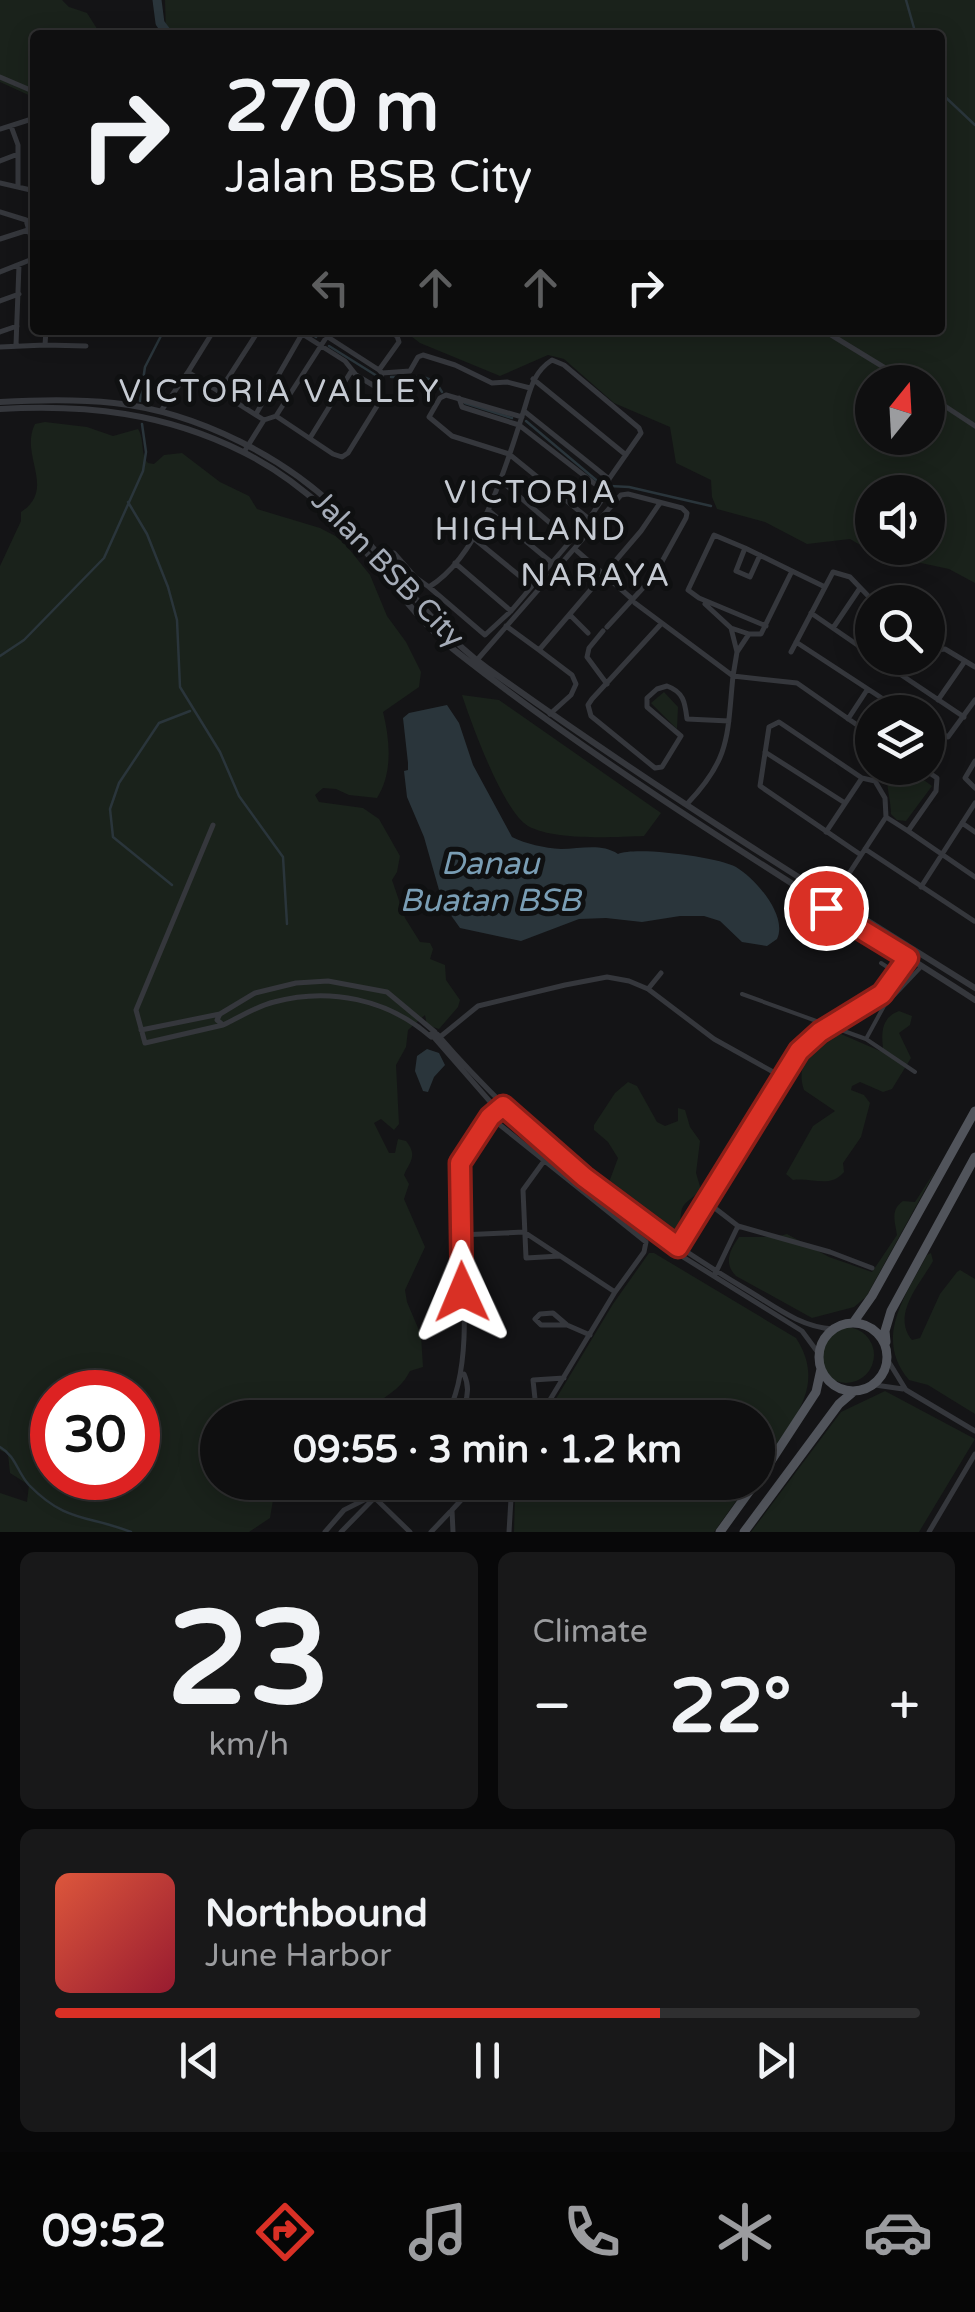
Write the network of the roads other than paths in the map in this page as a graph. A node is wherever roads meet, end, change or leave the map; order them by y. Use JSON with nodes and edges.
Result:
{"nodes":[{"id":1,"x":0,"y":77,"type":"edge"},
{"id":2,"x":30,"y":90,"type":"edge"},
{"id":3,"x":30,"y":120,"type":"edge"},
{"id":4,"x":20,"y":123,"type":"junction"},
{"id":5,"x":11,"y":126,"type":"junction"},
{"id":6,"x":0,"y":129,"type":"edge"},
{"id":7,"x":18,"y":145,"type":"junction"},
{"id":8,"x":18,"y":154,"type":"junction"},
{"id":9,"x":0,"y":162,"type":"edge"},
{"id":10,"x":0,"y":183,"type":"edge"},
{"id":11,"x":18,"y":186,"type":"junction"},
{"id":12,"x":30,"y":190,"type":"edge"},
{"id":13,"x":0,"y":212,"type":"edge"},
{"id":14,"x":26,"y":220,"type":"junction"},
{"id":15,"x":30,"y":221,"type":"edge"},
{"id":16,"x":28,"y":230,"type":"junction"},
{"id":17,"x":30,"y":237,"type":"edge"},
{"id":18,"x":0,"y":239,"type":"edge"},
{"id":19,"x":30,"y":258,"type":"edge"},
{"id":20,"x":19,"y":265,"type":"junction"},
{"id":21,"x":0,"y":272,"type":"edge"},
{"id":22,"x":19,"y":294,"type":"junction"},
{"id":23,"x":0,"y":301,"type":"edge"},
{"id":24,"x":17,"y":326,"type":"junction"},
{"id":25,"x":0,"y":332,"type":"edge"},
{"id":26,"x":46,"y":335,"type":"edge"},
{"id":27,"x":211,"y":335,"type":"edge"},
{"id":28,"x":256,"y":335,"type":"edge"},
{"id":29,"x":297,"y":335,"type":"edge"},
{"id":30,"x":304,"y":335,"type":"edge"},
{"id":31,"x":328,"y":335,"type":"edge"},
{"id":32,"x":332,"y":335,"type":"edge"},
{"id":33,"x":395,"y":335,"type":"edge"},
{"id":34,"x":830,"y":335,"type":"edge"},
{"id":35,"x":16,"y":345,"type":"junction"},
{"id":36,"x":45,"y":345,"type":"junction"},
{"id":37,"x":86,"y":346,"type":"dead end"},
{"id":38,"x":320,"y":346,"type":"junction"},
{"id":39,"x":0,"y":347,"type":"edge"},
{"id":40,"x":880,"y":365,"type":"edge"},
{"id":41,"x":352,"y":370,"type":"junction"},
{"id":42,"x":381,"y":371,"type":"junction"},
{"id":43,"x":188,"y":372,"type":"junction"},
{"id":44,"x":533,"y":379,"type":"junction"},
{"id":45,"x":530,"y":388,"type":"junction"},
{"id":46,"x":380,"y":390,"type":"junction"},
{"id":47,"x":219,"y":392,"type":"junction"},
{"id":48,"x":459,"y":398,"type":"junction"},
{"id":49,"x":0,"y":406,"type":"edge"},
{"id":50,"x":945,"y":406,"type":"edge"},
{"id":51,"x":161,"y":412,"type":"junction"},
{"id":52,"x":256,"y":414,"type":"junction"},
{"id":53,"x":523,"y":414,"type":"junction"},
{"id":54,"x":276,"y":416,"type":"junction"},
{"id":55,"x":264,"y":420,"type":"junction"},
{"id":56,"x":519,"y":425,"type":"junction"},
{"id":57,"x":975,"y":426,"type":"edge"},
{"id":58,"x":310,"y":438,"type":"junction"},
{"id":59,"x":245,"y":450,"type":"junction"},
{"id":60,"x":509,"y":454,"type":"junction"},
{"id":61,"x":626,"y":455,"type":"junction"},
{"id":62,"x":500,"y":480,"type":"junction"},
{"id":63,"x":609,"y":480,"type":"junction"},
{"id":64,"x":607,"y":492,"type":"junction"},
{"id":65,"x":660,"y":503,"type":"junction"},
{"id":66,"x":488,"y":510,"type":"junction"},
{"id":67,"x":589,"y":519,"type":"junction"},
{"id":68,"x":472,"y":537,"type":"junction"},
{"id":69,"x":570,"y":541,"type":"junction"},
{"id":70,"x":744,"y":548,"type":"junction"},
{"id":71,"x":576,"y":550,"type":"junction"},
{"id":72,"x":372,"y":553,"type":"junction"},
{"id":73,"x":394,"y":554,"type":"junction"},
{"id":74,"x":760,"y":555,"type":"junction"},
{"id":75,"x":383,"y":560,"type":"junction"},
{"id":76,"x":455,"y":563,"type":"junction"},
{"id":77,"x":552,"y":563,"type":"junction"},
{"id":78,"x":792,"y":570,"type":"junction"},
{"id":79,"x":604,"y":575,"type":"junction"},
{"id":80,"x":858,"y":585,"type":"edge"},
{"id":81,"x":532,"y":586,"type":"junction"},
{"id":82,"x":824,"y":586,"type":"junction"},
{"id":83,"x":429,"y":587,"type":"junction"},
{"id":84,"x":855,"y":595,"type":"edge"},
{"id":85,"x":699,"y":598,"type":"junction"},
{"id":86,"x":633,"y":601,"type":"junction"},
{"id":87,"x":511,"y":611,"type":"junction"},
{"id":88,"x":811,"y":614,"type":"junction"},
{"id":89,"x":570,"y":615,"type":"junction"},
{"id":90,"x":661,"y":624,"type":"junction"},
{"id":91,"x":506,"y":626,"type":"junction"},
{"id":92,"x":767,"y":626,"type":"junction"},
{"id":93,"x":731,"y":628,"type":"junction"},
{"id":94,"x":833,"y":628,"type":"junction"},
{"id":95,"x":588,"y":634,"type":"dead end"},
{"id":96,"x":749,"y":634,"type":"junction"},
{"id":97,"x":796,"y":642,"type":"junction"},
{"id":98,"x":855,"y":643,"type":"edge"},
{"id":99,"x":945,"y":649,"type":"edge"},
{"id":100,"x":539,"y":650,"type":"junction"},
{"id":101,"x":738,"y":652,"type":"junction"},
{"id":102,"x":792,"y":652,"type":"dead end"},
{"id":103,"x":477,"y":660,"type":"junction"},
{"id":104,"x":966,"y":661,"type":"junction"},
{"id":105,"x":975,"y":667,"type":"edge"},
{"id":106,"x":906,"y":675,"type":"edge"},
{"id":107,"x":733,"y":676,"type":"junction"},
{"id":108,"x":606,"y":684,"type":"junction"},
{"id":109,"x":868,"y":690,"type":"junction"},
{"id":110,"x":876,"y":695,"type":"edge"},
{"id":111,"x":932,"y":695,"type":"edge"},
{"id":112,"x":942,"y":695,"type":"edge"},
{"id":113,"x":975,"y":700,"type":"edge"},
{"id":114,"x":945,"y":704,"type":"edge"},
{"id":115,"x":548,"y":716,"type":"junction"},
{"id":116,"x":964,"y":716,"type":"junction"},
{"id":117,"x":687,"y":718,"type":"junction"},
{"id":118,"x":848,"y":719,"type":"junction"},
{"id":119,"x":729,"y":721,"type":"junction"},
{"id":120,"x":855,"y":724,"type":"edge"},
{"id":121,"x":681,"y":736,"type":"junction"},
{"id":122,"x":945,"y":736,"type":"edge"},
{"id":123,"x":765,"y":752,"type":"junction"},
{"id":124,"x":975,"y":761,"type":"edge"},
{"id":125,"x":855,"y":773,"type":"edge"},
{"id":126,"x":857,"y":785,"type":"edge"},
{"id":127,"x":877,"y":785,"type":"edge"},
{"id":128,"x":937,"y":785,"type":"edge"},
{"id":129,"x":975,"y":788,"type":"edge"},
{"id":130,"x":975,"y":803,"type":"edge"},
{"id":131,"x":845,"y":804,"type":"junction"},
{"id":132,"x":684,"y":807,"type":"junction"},
{"id":133,"x":886,"y":817,"type":"junction"},
{"id":134,"x":213,"y":824,"type":"dead end"},
{"id":135,"x":962,"y":824,"type":"junction"},
{"id":136,"x":908,"y":831,"type":"junction"},
{"id":137,"x":826,"y":832,"type":"junction"},
{"id":138,"x":975,"y":832,"type":"edge"},
{"id":139,"x":863,"y":852,"type":"junction"},
{"id":140,"x":941,"y":855,"type":"junction"},
{"id":141,"x":975,"y":877,"type":"edge"},
{"id":142,"x":921,"y":886,"type":"junction"},
{"id":143,"x":832,"y":899,"type":"junction"},
{"id":144,"x":826,"y":908,"type":"junction"},
{"id":145,"x":974,"y":920,"type":"edge"},
{"id":146,"x":908,"y":958,"type":"junction"},
{"id":147,"x":881,"y":963,"type":"dead end"},
{"id":148,"x":922,"y":966,"type":"junction"},
{"id":149,"x":661,"y":973,"type":"dead end"},
{"id":150,"x":898,"y":974,"type":"junction"},
{"id":151,"x":959,"y":978,"type":"junction"},
{"id":152,"x":954,"y":986,"type":"junction"},
{"id":153,"x":975,"y":988,"type":"edge"},
{"id":154,"x":648,"y":990,"type":"junction"},
{"id":155,"x":742,"y":994,"type":"dead end"},
{"id":156,"x":975,"y":1000,"type":"edge"},
{"id":157,"x":220,"y":1014,"type":"junction"},
{"id":158,"x":224,"y":1025,"type":"junction"},
{"id":159,"x":832,"y":1025,"type":"junction"},
{"id":160,"x":141,"y":1030,"type":"junction"},
{"id":161,"x":436,"y":1036,"type":"junction"},
{"id":162,"x":866,"y":1040,"type":"junction"},
{"id":163,"x":915,"y":1072,"type":"dead end"},
{"id":164,"x":784,"y":1078,"type":"junction"},
{"id":165,"x":500,"y":1108,"type":"junction"},
{"id":166,"x":975,"y":1111,"type":"edge"},
{"id":167,"x":508,"y":1115,"type":"junction"},
{"id":168,"x":490,"y":1117,"type":"junction"},
{"id":169,"x":496,"y":1123,"type":"junction"},
{"id":170,"x":486,"y":1125,"type":"junction"},
{"id":171,"x":975,"y":1158,"type":"edge"},
{"id":172,"x":544,"y":1161,"type":"junction"},
{"id":173,"x":707,"y":1202,"type":"junction"},
{"id":174,"x":924,"y":1204,"type":"junction"},
{"id":175,"x":945,"y":1213,"type":"junction"},
{"id":176,"x":738,"y":1226,"type":"junction"},
{"id":177,"x":524,"y":1232,"type":"junction"},
{"id":178,"x":460,"y":1235,"type":"junction"},
{"id":179,"x":676,"y":1249,"type":"junction"},
{"id":180,"x":563,"y":1256,"type":"junction"},
{"id":181,"x":872,"y":1268,"type":"dead end"},
{"id":182,"x":715,"y":1274,"type":"junction"},
{"id":183,"x":616,"y":1292,"type":"junction"},
{"id":184,"x":853,"y":1323,"type":"junction"},
{"id":185,"x":567,"y":1325,"type":"junction"},
{"id":186,"x":834,"y":1329,"type":"junction"},
{"id":187,"x":590,"y":1335,"type":"junction"},
{"id":188,"x":886,"y":1346,"type":"junction"},
{"id":189,"x":820,"y":1354,"type":"junction"},
{"id":190,"x":887,"y":1359,"type":"junction"},
{"id":191,"x":822,"y":1369,"type":"junction"},
{"id":192,"x":463,"y":1371,"type":"junction"},
{"id":193,"x":564,"y":1378,"type":"junction"},
{"id":194,"x":875,"y":1384,"type":"junction"},
{"id":195,"x":906,"y":1390,"type":"junction"},
{"id":196,"x":853,"y":1392,"type":"junction"},
{"id":197,"x":454,"y":1400,"type":"edge"},
{"id":198,"x":466,"y":1400,"type":"edge"},
{"id":199,"x":536,"y":1400,"type":"edge"},
{"id":200,"x":550,"y":1400,"type":"edge"},
{"id":201,"x":975,"y":1432,"type":"edge"},
{"id":202,"x":975,"y":1454,"type":"edge"},
{"id":203,"x":775,"y":1455,"type":"edge"},
{"id":204,"x":367,"y":1500,"type":"edge"},
{"id":205,"x":371,"y":1500,"type":"edge"},
{"id":206,"x":377,"y":1500,"type":"edge"},
{"id":207,"x":461,"y":1500,"type":"edge"},
{"id":208,"x":510,"y":1500,"type":"edge"},
{"id":209,"x":744,"y":1500,"type":"edge"},
{"id":210,"x":452,"y":1510,"type":"junction"},
{"id":211,"x":324,"y":1532,"type":"edge"},
{"id":212,"x":340,"y":1532,"type":"edge"},
{"id":213,"x":410,"y":1532,"type":"edge"},
{"id":214,"x":431,"y":1532,"type":"edge"},
{"id":215,"x":452,"y":1532,"type":"edge"},
{"id":216,"x":509,"y":1532,"type":"edge"},
{"id":217,"x":720,"y":1532,"type":"edge"},
{"id":218,"x":744,"y":1532,"type":"edge"},
{"id":219,"x":929,"y":1532,"type":"edge"}],
"edges":[{"from":1,"to":2,"type":"street"},
{"from":3,"to":4,"type":"street"},
{"from":4,"to":5,"type":"street"},
{"from":4,"to":7,"type":"street"},
{"from":5,"to":6,"type":"street"},
{"from":5,"to":7,"type":"street"},
{"from":7,"to":8,"type":"street"},
{"from":8,"to":9,"type":"street"},
{"from":8,"to":11,"type":"street"},
{"from":10,"to":11,"type":"street"},
{"from":11,"to":12,"type":"street"},
{"from":13,"to":14,"type":"street"},
{"from":14,"to":15,"type":"street"},
{"from":14,"to":16,"type":"street"},
{"from":16,"to":17,"type":"street"},
{"from":16,"to":18,"type":"street"},
{"from":19,"to":20,"type":"street"},
{"from":20,"to":21,"type":"street"},
{"from":20,"to":22,"type":"street"},
{"from":22,"to":23,"type":"street"},
{"from":22,"to":24,"type":"street"},
{"from":24,"to":25,"type":"street"},
{"from":24,"to":35,"type":"street"},
{"from":26,"to":36,"type":"street"},
{"from":27,"to":43,"type":"street"},
{"from":28,"to":47,"type":"street"},
{"from":29,"to":52,"type":"street"},
{"from":30,"to":38,"type":"street"},
{"from":31,"to":38,"type":"street"},
{"from":32,"to":42,"type":"street"},
{"from":33,"to":42,"type":"street"},
{"from":34,"to":40,"type":"street"},
{"from":35,"to":36,"type":"street"},
{"from":35,"to":39,"type":"street"},
{"from":36,"to":37,"type":"street"},
{"from":38,"to":41,"type":"street"},
{"from":38,"to":54,"type":"street"},
{"from":41,"to":46,"type":"street"},
{"from":41,"to":58,"type":"street"},
{"from":42,"to":45,"type":"street"},
{"from":42,"to":46,"type":"street"},
{"from":43,"to":47,"type":"street"},
{"from":43,"to":51,"type":"street"},
{"from":44,"to":45,"type":"street"},
{"from":44,"to":61,"type":"street"},
{"from":44,"to":61,"type":"street"},
{"from":45,"to":53,"type":"street"},
{"from":46,"to":58,"type":"street"},
{"from":47,"to":52,"type":"street"},
{"from":48,"to":53,"type":"street"},
{"from":48,"to":56,"type":"street"},
{"from":48,"to":60,"type":"street"},
{"from":49,"to":51,"type":"street","name":"Jalan BSB City"},
{"from":49,"to":59,"type":"street","name":"Jalan BSB City"},
{"from":50,"to":57,"type":"street"},
{"from":51,"to":59,"type":"street","name":"Jalan BSB City"},
{"from":52,"to":55,"type":"street"},
{"from":53,"to":56,"type":"street"},
{"from":53,"to":63,"type":"street"},
{"from":54,"to":55,"type":"street"},
{"from":54,"to":58,"type":"street"},
{"from":55,"to":59,"type":"street"},
{"from":56,"to":60,"type":"street"},
{"from":56,"to":64,"type":"street"},
{"from":59,"to":72,"type":"street","name":"Jalan BSB City"},
{"from":60,"to":62,"type":"street"},
{"from":60,"to":67,"type":"street"},
{"from":61,"to":63,"type":"street"},
{"from":62,"to":66,"type":"street"},
{"from":62,"to":69,"type":"street"},
{"from":63,"to":64,"type":"street"},
{"from":64,"to":67,"type":"street"},
{"from":65,"to":71,"type":"street"},
{"from":65,"to":79,"type":"street"},
{"from":65,"to":86,"type":"street"},
{"from":66,"to":68,"type":"street"},
{"from":66,"to":77,"type":"street"},
{"from":67,"to":69,"type":"street"},
{"from":68,"to":76,"type":"street"},
{"from":68,"to":81,"type":"street"},
{"from":69,"to":77,"type":"street"},
{"from":70,"to":74,"type":"street"},
{"from":70,"to":74,"type":"street"},
{"from":70,"to":85,"type":"street"},
{"from":71,"to":79,"type":"street"},
{"from":71,"to":91,"type":"street"},
{"from":72,"to":73,"type":"street"},
{"from":72,"to":75,"type":"street","name":"Jalan BSB City"},
{"from":72,"to":115,"type":"street","name":"Jalan BSB City"},
{"from":73,"to":75,"type":"street"},
{"from":73,"to":83,"type":"street"},
{"from":74,"to":78,"type":"street"},
{"from":75,"to":103,"type":"street","name":"Jalan BSB City"},
{"from":76,"to":83,"type":"street"},
{"from":76,"to":87,"type":"street"},
{"from":77,"to":81,"type":"street"},
{"from":78,"to":82,"type":"street"},
{"from":78,"to":92,"type":"street"},
{"from":79,"to":86,"type":"street"},
{"from":79,"to":89,"type":"street"},
{"from":80,"to":82,"type":"street"},
{"from":81,"to":87,"type":"street"},
{"from":82,"to":88,"type":"street"},
{"from":83,"to":87,"type":"street"},
{"from":84,"to":94,"type":"street"},
{"from":85,"to":92,"type":"street"},
{"from":85,"to":93,"type":"street"},
{"from":86,"to":90,"type":"street"},
{"from":86,"to":108,"type":"street"},
{"from":88,"to":94,"type":"street"},
{"from":88,"to":97,"type":"street"},
{"from":89,"to":95,"type":"street"},
{"from":89,"to":100,"type":"street"},
{"from":90,"to":107,"type":"street"},
{"from":90,"to":108,"type":"street"},
{"from":91,"to":100,"type":"street"},
{"from":91,"to":103,"type":"street"},
{"from":92,"to":96,"type":"street"},
{"from":93,"to":96,"type":"street"},
{"from":93,"to":101,"type":"street"},
{"from":94,"to":98,"type":"street"},
{"from":96,"to":101,"type":"street"},
{"from":97,"to":102,"type":"street"},
{"from":97,"to":109,"type":"street"},
{"from":99,"to":104,"type":"street"},
{"from":100,"to":115,"type":"street"},
{"from":101,"to":107,"type":"street"},
{"from":103,"to":115,"type":"street","name":"Jalan BSB City"},
{"from":104,"to":105,"type":"street"},
{"from":104,"to":112,"type":"street"},
{"from":106,"to":111,"type":"street"},
{"from":107,"to":118,"type":"street"},
{"from":107,"to":119,"type":"street"},
{"from":108,"to":121,"type":"street"},
{"from":109,"to":110,"type":"street"},
{"from":109,"to":118,"type":"street"},
{"from":113,"to":116,"type":"street"},
{"from":114,"to":116,"type":"street"},
{"from":115,"to":132,"type":"street","name":"Jalan BSB City"},
{"from":116,"to":122,"type":"street"},
{"from":117,"to":119,"type":"street"},
{"from":117,"to":121,"type":"street"},
{"from":117,"to":121,"type":"street"},
{"from":118,"to":120,"type":"street"},
{"from":119,"to":132,"type":"street"},
{"from":123,"to":125,"type":"street"},
{"from":123,"to":131,"type":"street"},
{"from":123,"to":137,"type":"street"},
{"from":124,"to":129,"type":"street"},
{"from":126,"to":131,"type":"street"},
{"from":127,"to":133,"type":"street"},
{"from":128,"to":136,"type":"street"},
{"from":130,"to":135,"type":"street"},
{"from":131,"to":137,"type":"street"},
{"from":132,"to":143,"type":"street","name":"Jalan BSB City"},
{"from":132,"to":144,"type":"street","name":"Jalan BSB City"},
{"from":133,"to":136,"type":"street"},
{"from":133,"to":139,"type":"street"},
{"from":134,"to":160,"type":"street"},
{"from":135,"to":138,"type":"street"},
{"from":135,"to":140,"type":"street"},
{"from":136,"to":140,"type":"street"},
{"from":137,"to":139,"type":"street"},
{"from":139,"to":142,"type":"street"},
{"from":139,"to":143,"type":"street"},
{"from":140,"to":141,"type":"street"},
{"from":140,"to":142,"type":"street"},
{"from":142,"to":145,"type":"street"},
{"from":143,"to":144,"type":"street"},
{"from":143,"to":151,"type":"street","name":"Jalan BSB City"},
{"from":144,"to":146,"type":"street","name":"Jalan BSB City"},
{"from":146,"to":148,"type":"street","name":"Jalan BSB City"},
{"from":146,"to":150,"type":"street"},
{"from":147,"to":150,"type":"street"},
{"from":148,"to":152,"type":"street","name":"Jalan BSB City"},
{"from":148,"to":162,"type":"street"},
{"from":149,"to":154,"type":"street"},
{"from":150,"to":159,"type":"street"},
{"from":151,"to":152,"type":"street"},
{"from":151,"to":153,"type":"street","name":"Jalan BSB City"},
{"from":152,"to":156,"type":"street","name":"Jalan BSB City"},
{"from":154,"to":161,"type":"street"},
{"from":154,"to":164,"type":"street"},
{"from":155,"to":159,"type":"street"},
{"from":157,"to":158,"type":"street"},
{"from":157,"to":160,"type":"street"},
{"from":157,"to":161,"type":"street"},
{"from":158,"to":160,"type":"street"},
{"from":158,"to":161,"type":"street"},
{"from":159,"to":162,"type":"street"},
{"from":159,"to":164,"type":"street"},
{"from":161,"to":165,"type":"street"},
{"from":162,"to":163,"type":"street"},
{"from":164,"to":173,"type":"street"},
{"from":165,"to":167,"type":"street"},
{"from":165,"to":168,"type":"street"},
{"from":166,"to":174,"type":"main road"},
{"from":167,"to":169,"type":"street"},
{"from":167,"to":179,"type":"street"},
{"from":168,"to":169,"type":"street"},
{"from":168,"to":170,"type":"street"},
{"from":169,"to":170,"type":"street"},
{"from":169,"to":172,"type":"street"},
{"from":170,"to":178,"type":"street"},
{"from":171,"to":175,"type":"main road"},
{"from":172,"to":177,"type":"street"},
{"from":172,"to":183,"type":"street"},
{"from":173,"to":176,"type":"street"},
{"from":173,"to":179,"type":"street"},
{"from":174,"to":175,"type":"main road"},
{"from":174,"to":184,"type":"main road"},
{"from":175,"to":188,"type":"main road"},
{"from":176,"to":181,"type":"street"},
{"from":176,"to":182,"type":"street"},
{"from":177,"to":178,"type":"street"},
{"from":177,"to":180,"type":"street"},
{"from":177,"to":180,"type":"street"},
{"from":178,"to":192,"type":"street"},
{"from":179,"to":182,"type":"street"},
{"from":180,"to":183,"type":"street"},
{"from":182,"to":186,"type":"street"},
{"from":182,"to":189,"type":"street"},
{"from":183,"to":187,"type":"street"},
{"from":184,"to":186,"type":"main road"},
{"from":184,"to":188,"type":"main road"},
{"from":185,"to":185,"type":"street"},
{"from":185,"to":187,"type":"street"},
{"from":186,"to":189,"type":"main road"},
{"from":187,"to":193,"type":"street"},
{"from":188,"to":190,"type":"main road"},
{"from":189,"to":191,"type":"main road"},
{"from":190,"to":194,"type":"main road"},
{"from":190,"to":195,"type":"street"},
{"from":191,"to":196,"type":"main road"},
{"from":191,"to":203,"type":"main road"},
{"from":192,"to":197,"type":"street"},
{"from":192,"to":198,"type":"street"},
{"from":193,"to":199,"type":"street"},
{"from":193,"to":200,"type":"street"},
{"from":194,"to":195,"type":"street"},
{"from":194,"to":196,"type":"main road"},
{"from":195,"to":201,"type":"street"},
{"from":196,"to":218,"type":"main road"},
{"from":202,"to":219,"type":"street"},
{"from":204,"to":211,"type":"street"},
{"from":205,"to":212,"type":"street"},
{"from":206,"to":213,"type":"street"},
{"from":207,"to":210,"type":"street"},
{"from":208,"to":216,"type":"street"},
{"from":209,"to":217,"type":"main road"},
{"from":210,"to":214,"type":"street"},
{"from":210,"to":215,"type":"street"}]}
